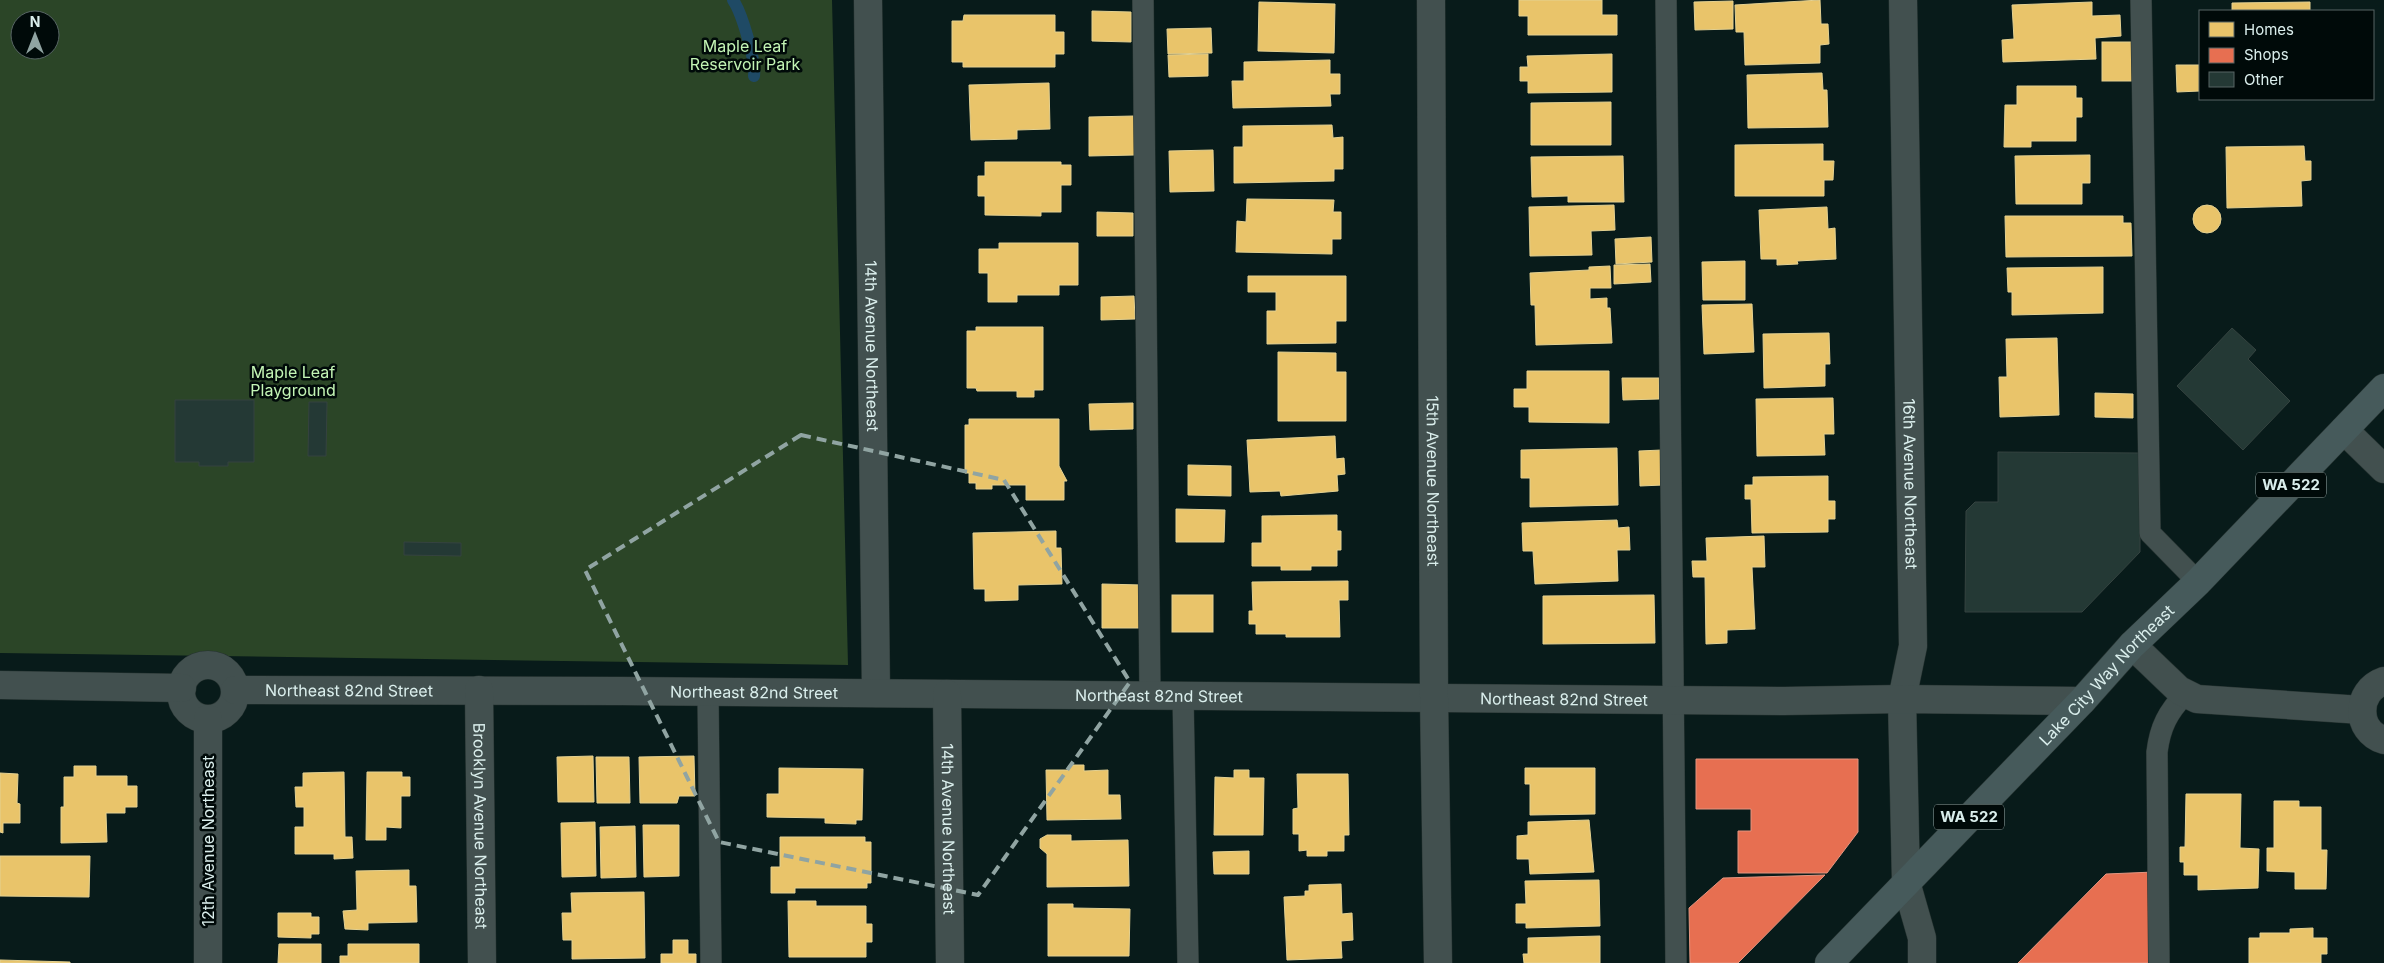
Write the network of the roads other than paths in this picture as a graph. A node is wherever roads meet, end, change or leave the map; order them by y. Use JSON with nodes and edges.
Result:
{"nodes":[{"id":1,"x":868,"y":0,"type":"edge"},
{"id":2,"x":1144,"y":0,"type":"edge"},
{"id":3,"x":1431,"y":0,"type":"edge"},
{"id":4,"x":1666,"y":0,"type":"edge"},
{"id":5,"x":1903,"y":0,"type":"edge"},
{"id":6,"x":2141,"y":0,"type":"edge"},
{"id":7,"x":2384,"y":388,"type":"edge"},
{"id":8,"x":2344,"y":430,"type":"junction"},
{"id":9,"x":2384,"y":469,"type":"edge"},
{"id":10,"x":2198,"y":582,"type":"junction"},
{"id":11,"x":2132,"y":645,"type":"junction"},
{"id":12,"x":2384,"y":681,"type":"edge"},
{"id":13,"x":0,"y":685,"type":"edge"},
{"id":14,"x":182,"y":688,"type":"junction"},
{"id":15,"x":235,"y":690,"type":"junction"},
{"id":16,"x":479,"y":690,"type":"junction"},
{"id":17,"x":708,"y":692,"type":"junction"},
{"id":18,"x":876,"y":693,"type":"junction"},
{"id":19,"x":947,"y":694,"type":"junction"},
{"id":20,"x":2185,"y":694,"type":"junction"},
{"id":21,"x":1150,"y":695,"type":"junction"},
{"id":22,"x":1183,"y":695,"type":"junction"},
{"id":23,"x":1434,"y":697,"type":"junction"},
{"id":24,"x":1902,"y":699,"type":"junction"},
{"id":25,"x":1674,"y":700,"type":"junction"},
{"id":26,"x":2082,"y":701,"type":"junction"},
{"id":27,"x":2362,"y":710,"type":"junction"},
{"id":28,"x":208,"y":720,"type":"junction"},
{"id":29,"x":2384,"y":740,"type":"edge"},
{"id":30,"x":1906,"y":882,"type":"junction"},
{"id":31,"x":208,"y":963,"type":"edge"},
{"id":32,"x":482,"y":963,"type":"edge"},
{"id":33,"x":712,"y":963,"type":"edge"},
{"id":34,"x":950,"y":963,"type":"edge"},
{"id":35,"x":1188,"y":963,"type":"edge"},
{"id":36,"x":1438,"y":963,"type":"edge"},
{"id":37,"x":1676,"y":963,"type":"edge"},
{"id":38,"x":1829,"y":963,"type":"edge"},
{"id":39,"x":1922,"y":963,"type":"edge"},
{"id":40,"x":2159,"y":963,"type":"edge"}],
"edges":[{"from":1,"to":18,"type":"street","name":"14th Avenue Northeast"},
{"from":2,"to":21,"type":"lane"},
{"from":3,"to":23,"type":"street","name":"15th Avenue Northeast"},
{"from":4,"to":25,"type":"lane"},
{"from":5,"to":24,"type":"street","name":"16th Avenue Northeast"},
{"from":6,"to":10,"type":"lane"},
{"from":7,"to":8,"type":"main road","name":"Lake City Way Northeast","number":"WA 522"},
{"from":8,"to":9,"type":"street"},
{"from":8,"to":10,"type":"main road","name":"Lake City Way Northeast","number":"WA 522"},
{"from":10,"to":11,"type":"main road","name":"Lake City Way Northeast","number":"WA 522"},
{"from":11,"to":20,"type":"street"},
{"from":11,"to":26,"type":"main road","name":"Lake City Way Northeast","number":"WA 522"},
{"from":12,"to":27,"type":"street"},
{"from":13,"to":14,"type":"street"},
{"from":14,"to":15,"type":"street"},
{"from":14,"to":28,"type":"street"},
{"from":15,"to":16,"type":"street","name":"Northeast 82nd Street"},
{"from":15,"to":28,"type":"street"},
{"from":16,"to":17,"type":"street","name":"Northeast 82nd Street"},
{"from":16,"to":32,"type":"street","name":"Brooklyn Avenue Northeast"},
{"from":17,"to":18,"type":"street","name":"Northeast 82nd Street"},
{"from":17,"to":33,"type":"lane"},
{"from":18,"to":19,"type":"street","name":"Northeast 82nd Street"},
{"from":19,"to":21,"type":"street","name":"Northeast 82nd Street"},
{"from":19,"to":34,"type":"street","name":"14th Avenue Northeast"},
{"from":20,"to":27,"type":"street"},
{"from":20,"to":40,"type":"lane"},
{"from":21,"to":22,"type":"street","name":"Northeast 82nd Street"},
{"from":22,"to":23,"type":"street","name":"Northeast 82nd Street"},
{"from":22,"to":35,"type":"lane"},
{"from":23,"to":25,"type":"street","name":"Northeast 82nd Street"},
{"from":23,"to":36,"type":"street","name":"15th Avenue Northeast"},
{"from":24,"to":25,"type":"street","name":"Northeast 82nd Street"},
{"from":24,"to":26,"type":"street","name":"Northeast 82nd Street"},
{"from":24,"to":30,"type":"street","name":"16th Avenue Northeast"},
{"from":25,"to":37,"type":"lane"},
{"from":26,"to":30,"type":"main road","name":"Lake City Way Northeast","number":"WA 522"},
{"from":27,"to":29,"type":"street"},
{"from":28,"to":31,"type":"street","name":"12th Avenue Northeast"},
{"from":30,"to":38,"type":"main road","name":"Lake City Way Northeast","number":"WA 522"},
{"from":30,"to":39,"type":"street","name":"16th Avenue Northeast"}]}
